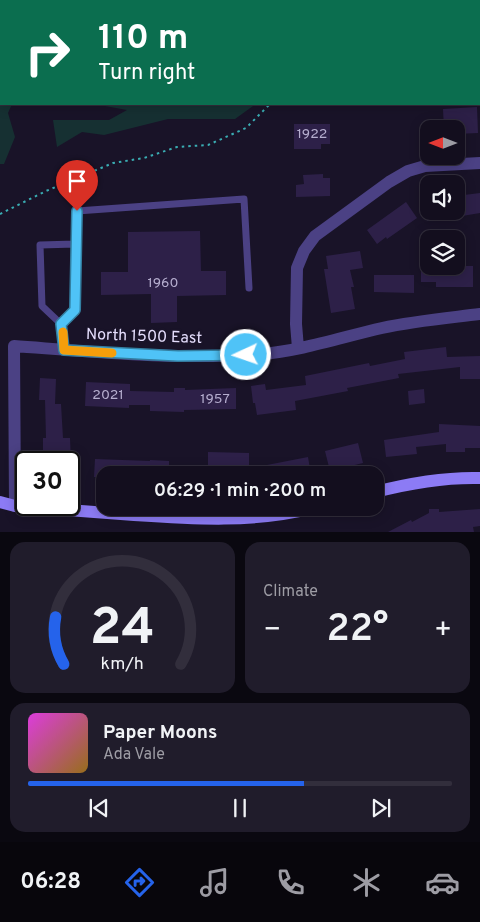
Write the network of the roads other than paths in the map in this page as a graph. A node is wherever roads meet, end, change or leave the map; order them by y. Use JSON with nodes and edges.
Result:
{"nodes":[{"id":1,"x":480,"y":163,"type":"edge"},
{"id":2,"x":75,"y":244,"type":"junction"},
{"id":3,"x":249,"y":288,"type":"dead end"},
{"id":4,"x":480,"y":314,"type":"edge"},
{"id":5,"x":61,"y":324,"type":"junction"},
{"id":6,"x":298,"y":348,"type":"junction"},
{"id":7,"x":64,"y":350,"type":"junction"},
{"id":8,"x":480,"y":478,"type":"edge"},
{"id":9,"x":384,"y":490,"type":"edge"},
{"id":10,"x":0,"y":502,"type":"edge"},
{"id":11,"x":15,"y":506,"type":"joint"},
{"id":12,"x":80,"y":511,"type":"edge"},
{"id":13,"x":96,"y":512,"type":"edge"},
{"id":14,"x":154,"y":516,"type":"edge"},
{"id":15,"x":266,"y":516,"type":"edge"}],
"edges":[{"from":1,"to":6,"type":"street"},
{"from":2,"to":3,"type":"lane"},
{"from":2,"to":5,"type":"lane"},
{"from":2,"to":5,"type":"lane"},
{"from":4,"to":6,"type":"street","name":"North 1500 East"},
{"from":5,"to":7,"type":"lane"},
{"from":6,"to":7,"type":"street","name":"North 1500 East"},
{"from":7,"to":11,"type":"street","name":"North 1500 East"},
{"from":8,"to":9,"type":"street"},
{"from":10,"to":11,"type":"street"},
{"from":12,"to":13,"type":"street"},
{"from":14,"to":15,"type":"street"}]}
